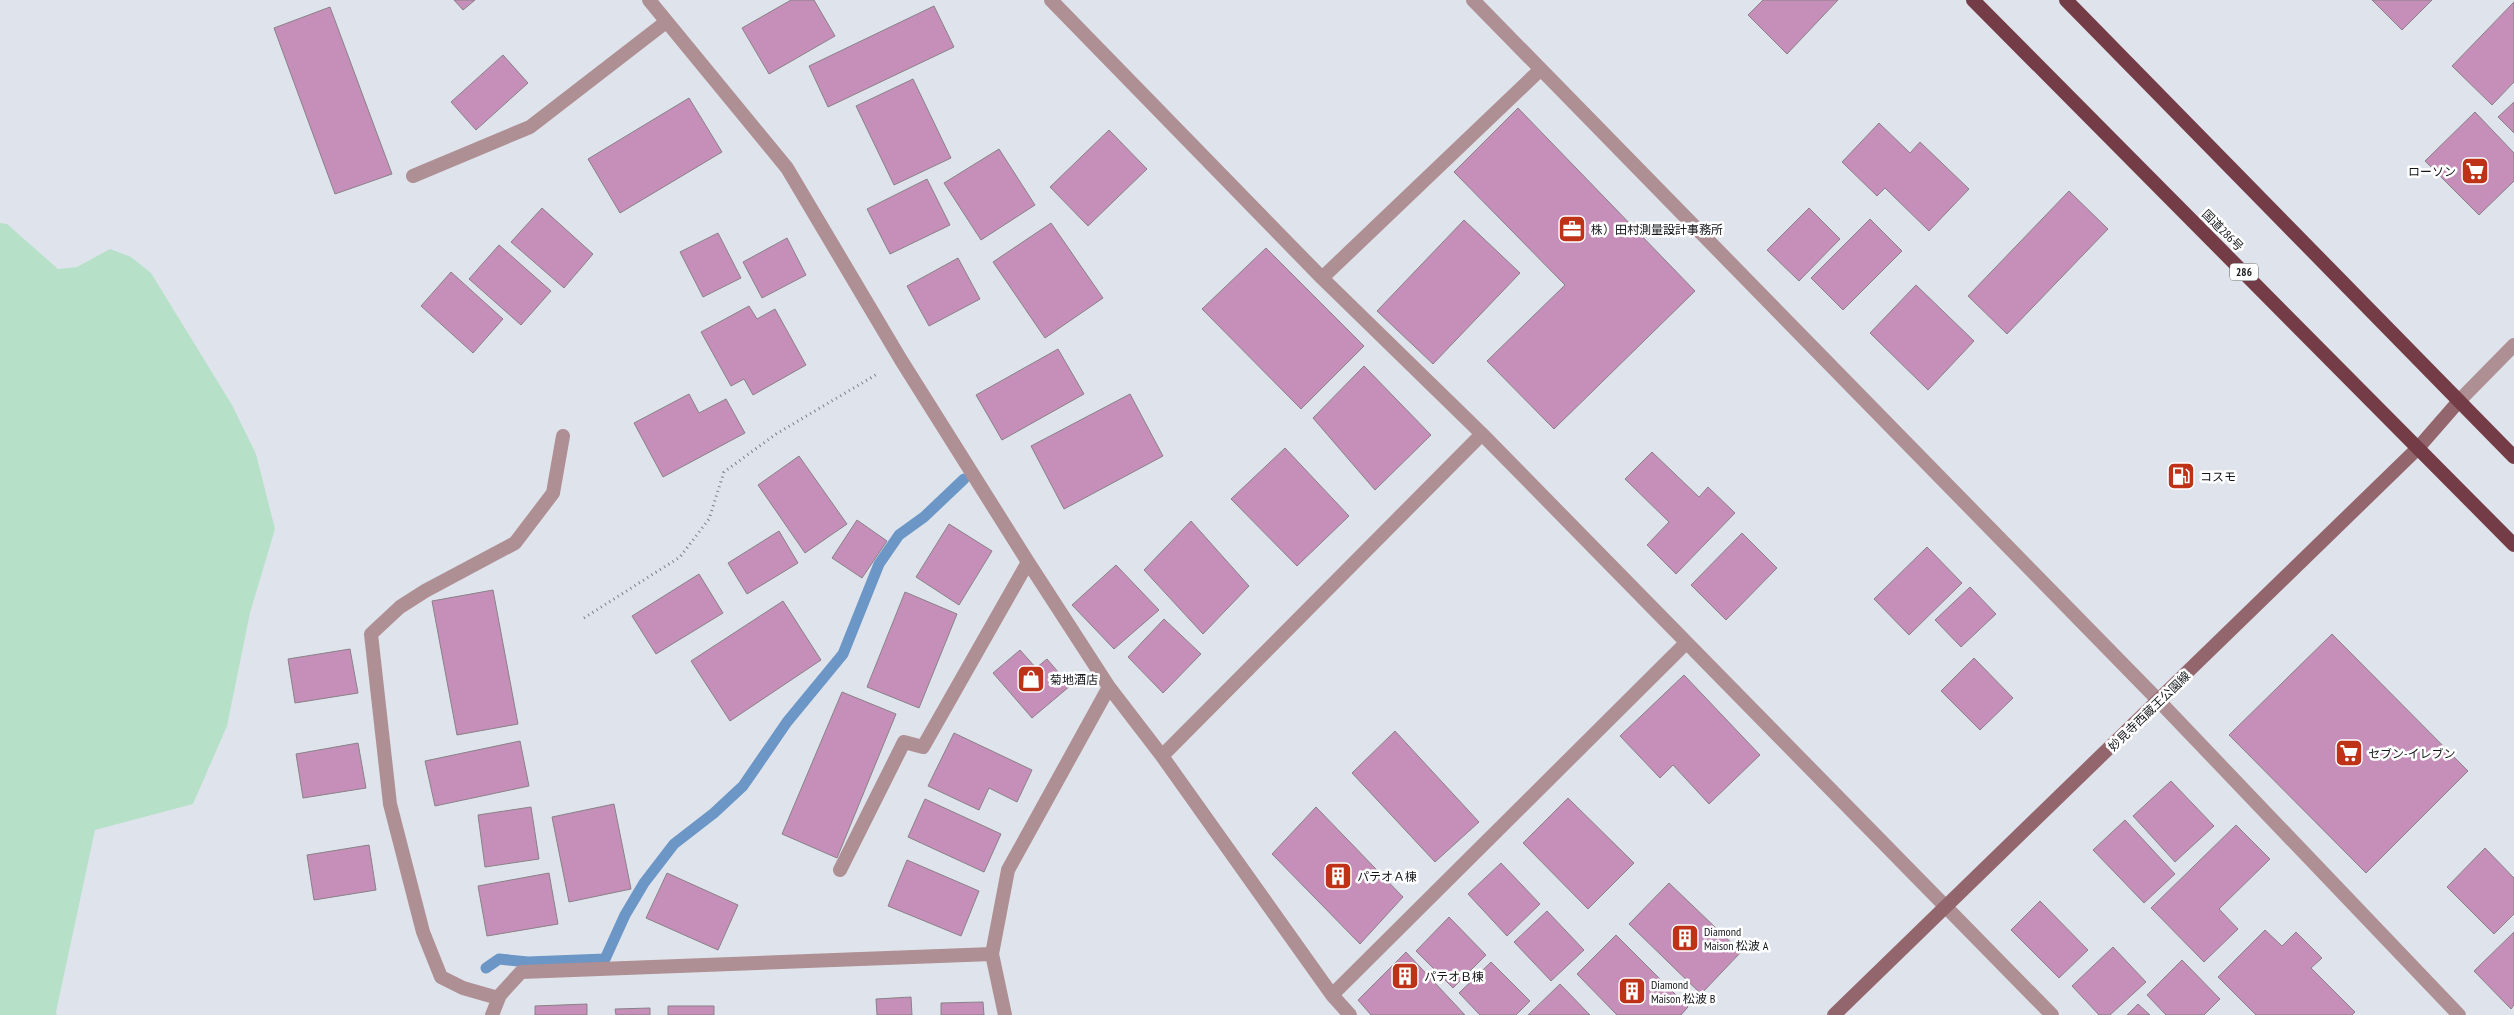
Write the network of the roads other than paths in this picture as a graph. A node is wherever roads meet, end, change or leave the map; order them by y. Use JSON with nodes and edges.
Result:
{"nodes":[{"id":1,"x":649,"y":0,"type":"edge"},
{"id":2,"x":1051,"y":0,"type":"edge"},
{"id":3,"x":1473,"y":0,"type":"edge"},
{"id":4,"x":1973,"y":0,"type":"edge"},
{"id":5,"x":2066,"y":0,"type":"edge"},
{"id":6,"x":666,"y":22,"type":"junction"},
{"id":7,"x":1540,"y":70,"type":"junction"},
{"id":8,"x":413,"y":176,"type":"dead end"},
{"id":9,"x":1322,"y":278,"type":"junction"},
{"id":10,"x":2514,"y":345,"type":"edge"},
{"id":11,"x":2459,"y":401,"type":"junction"},
{"id":12,"x":1482,"y":434,"type":"junction"},
{"id":13,"x":563,"y":436,"type":"dead end"},
{"id":14,"x":2418,"y":448,"type":"junction"},
{"id":15,"x":2514,"y":457,"type":"edge"},
{"id":16,"x":2514,"y":546,"type":"edge"},
{"id":17,"x":1028,"y":562,"type":"junction"},
{"id":18,"x":1686,"y":643,"type":"junction"},
{"id":19,"x":1109,"y":687,"type":"junction"},
{"id":20,"x":2159,"y":701,"type":"junction"},
{"id":21,"x":1162,"y":756,"type":"junction"},
{"id":22,"x":840,"y":870,"type":"dead end"},
{"id":23,"x":1946,"y":907,"type":"junction"},
{"id":24,"x":992,"y":954,"type":"junction"},
{"id":25,"x":1332,"y":995,"type":"junction"},
{"id":26,"x":498,"y":998,"type":"junction"},
{"id":27,"x":492,"y":1015,"type":"edge"},
{"id":28,"x":1004,"y":1015,"type":"edge"},
{"id":29,"x":1350,"y":1015,"type":"edge"},
{"id":30,"x":1834,"y":1015,"type":"edge"},
{"id":31,"x":2052,"y":1015,"type":"edge"},
{"id":32,"x":2460,"y":1015,"type":"edge"}],
"edges":[{"from":1,"to":6,"type":"street"},
{"from":2,"to":9,"type":"street"},
{"from":3,"to":7,"type":"street"},
{"from":4,"to":14,"type":"highway","name":"国道286号","number":"286"},
{"from":5,"to":11,"type":"highway"},
{"from":6,"to":8,"type":"street"},
{"from":6,"to":17,"type":"street"},
{"from":7,"to":9,"type":"street"},
{"from":7,"to":20,"type":"street"},
{"from":9,"to":12,"type":"street"},
{"from":10,"to":11,"type":"street"},
{"from":11,"to":14,"type":"main road","name":"妙見寺西蔵王公園線"},
{"from":11,"to":15,"type":"highway"},
{"from":12,"to":18,"type":"street"},
{"from":12,"to":21,"type":"street"},
{"from":13,"to":26,"type":"street"},
{"from":14,"to":16,"type":"highway","name":"国道286号","number":"286"},
{"from":14,"to":20,"type":"main road","name":"妙見寺西蔵王公園線"},
{"from":17,"to":19,"type":"street"},
{"from":17,"to":22,"type":"street"},
{"from":18,"to":23,"type":"street"},
{"from":18,"to":25,"type":"street"},
{"from":19,"to":21,"type":"street"},
{"from":19,"to":24,"type":"street"},
{"from":20,"to":23,"type":"main road","name":"妙見寺西蔵王公園線"},
{"from":20,"to":32,"type":"street"},
{"from":21,"to":25,"type":"street"},
{"from":23,"to":30,"type":"main road","name":"妙見寺西蔵王公園線"},
{"from":23,"to":31,"type":"street"},
{"from":24,"to":26,"type":"street"},
{"from":24,"to":28,"type":"street"},
{"from":25,"to":29,"type":"street"},
{"from":26,"to":27,"type":"street"}]}
